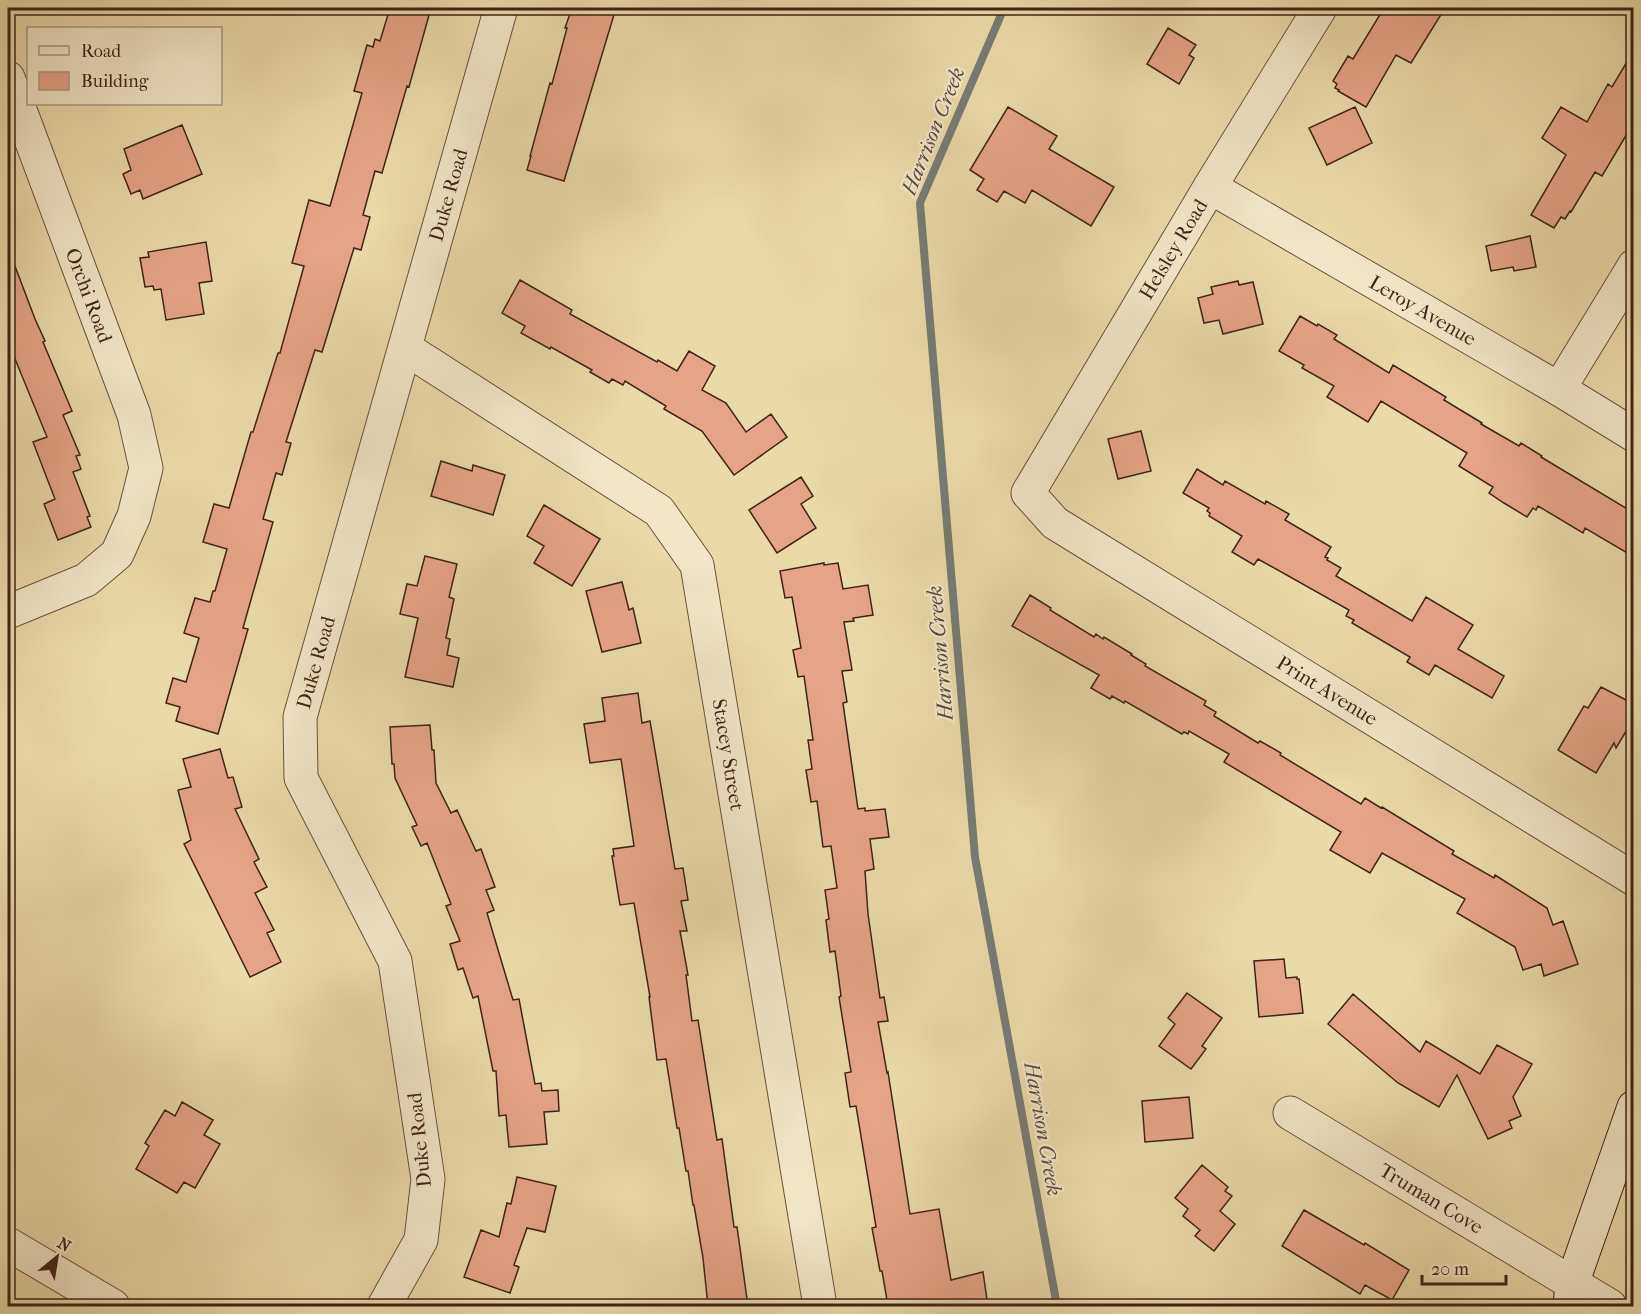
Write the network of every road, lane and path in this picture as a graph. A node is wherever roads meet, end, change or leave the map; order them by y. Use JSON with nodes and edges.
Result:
{"nodes":[{"id":1,"x":501,"y":8,"type":"edge"},
{"id":2,"x":1320,"y":8,"type":"edge"},
{"id":3,"x":8,"y":78,"type":"edge"},
{"id":4,"x":1210,"y":187,"type":"junction"},
{"id":5,"x":1634,"y":266,"type":"edge"},
{"id":6,"x":405,"y":348,"type":"junction"},
{"id":7,"x":1559,"y":389,"type":"junction"},
{"id":8,"x":1634,"y":435,"type":"edge"},
{"id":9,"x":1028,"y":493,"type":"joint"},
{"id":10,"x":8,"y":612,"type":"edge"},
{"id":11,"x":1634,"y":879,"type":"edge"},
{"id":12,"x":1634,"y":1107,"type":"edge"},
{"id":13,"x":1290,"y":1113,"type":"dead end"},
{"id":14,"x":8,"y":1244,"type":"edge"},
{"id":15,"x":1571,"y":1295,"type":"edge"},
{"id":16,"x":113,"y":1306,"type":"edge"},
{"id":17,"x":384,"y":1306,"type":"edge"},
{"id":18,"x":820,"y":1306,"type":"edge"},
{"id":19,"x":1610,"y":1306,"type":"edge"}],
"edges":[{"from":1,"to":6,"type":"street","name":"Duke Road"},
{"from":2,"to":4,"type":"street","name":"Helsley Road"},
{"from":3,"to":10,"type":"street","name":"Orchi Road"},
{"from":4,"to":7,"type":"street","name":"Leroy Avenue"},
{"from":4,"to":9,"type":"street","name":"Helsley Road"},
{"from":5,"to":7,"type":"street"},
{"from":6,"to":17,"type":"street","name":"Duke Road"},
{"from":6,"to":18,"type":"street","name":"Stacey Street"},
{"from":7,"to":8,"type":"street","name":"Leroy Avenue"},
{"from":9,"to":11,"type":"street","name":"Print Avenue"},
{"from":12,"to":15,"type":"street"},
{"from":13,"to":15,"type":"street","name":"Truman Cove"},
{"from":14,"to":16,"type":"street"},
{"from":15,"to":19,"type":"street","name":"Truman Cove"}]}
